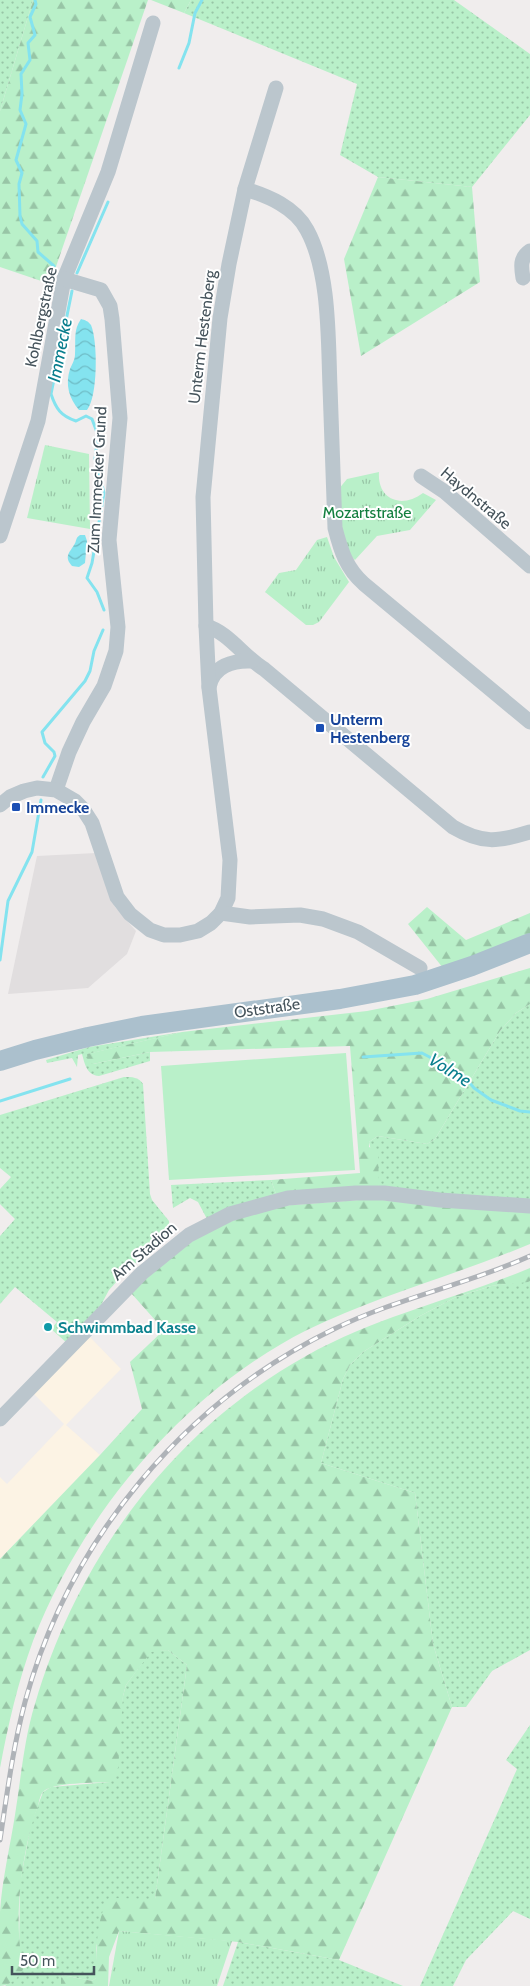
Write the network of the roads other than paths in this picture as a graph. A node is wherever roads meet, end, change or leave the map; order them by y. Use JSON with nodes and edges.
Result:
{"nodes":[{"id":1,"x":153,"y":23,"type":"dead end"},
{"id":2,"x":276,"y":88,"type":"dead end"},
{"id":3,"x":245,"y":189,"type":"junction"},
{"id":4,"x":530,"y":251,"type":"edge"},
{"id":5,"x":523,"y":278,"type":"dead end"},
{"id":6,"x":64,"y":279,"type":"junction"},
{"id":7,"x":422,"y":476,"type":"dead end"},
{"id":8,"x":0,"y":536,"type":"edge"},
{"id":9,"x":530,"y":566,"type":"edge"},
{"id":10,"x":206,"y":626,"type":"junction"},
{"id":11,"x":252,"y":662,"type":"junction"},
{"id":12,"x":209,"y":688,"type":"junction"},
{"id":13,"x":530,"y":722,"type":"edge"},
{"id":14,"x":56,"y":790,"type":"junction"},
{"id":15,"x":0,"y":805,"type":"edge"},
{"id":16,"x":530,"y":832,"type":"edge"},
{"id":17,"x":222,"y":913,"type":"junction"},
{"id":18,"x":530,"y":943,"type":"edge"},
{"id":19,"x":420,"y":968,"type":"dead end"},
{"id":20,"x":0,"y":1061,"type":"edge"},
{"id":21,"x":530,"y":1206,"type":"edge"},
{"id":22,"x":0,"y":1419,"type":"edge"}],
"edges":[{"from":1,"to":6,"type":"street","name":"Kohlbergstraße"},
{"from":2,"to":3,"type":"street","name":"Unterm Hestenberg"},
{"from":3,"to":10,"type":"street","name":"Unterm Hestenberg"},
{"from":3,"to":13,"type":"street"},
{"from":4,"to":5,"type":"street"},
{"from":6,"to":8,"type":"street","name":"Kohlbergstraße"},
{"from":6,"to":14,"type":"street","name":"Zum Immecker Grund"},
{"from":7,"to":9,"type":"street","name":"Haydnstraße"},
{"from":10,"to":11,"type":"street"},
{"from":10,"to":12,"type":"street","name":"Unterm Hestenberg"},
{"from":11,"to":12,"type":"street"},
{"from":11,"to":16,"type":"street"},
{"from":12,"to":17,"type":"street","name":"Unterm Hestenberg"},
{"from":14,"to":15,"type":"street"},
{"from":14,"to":17,"type":"street"},
{"from":17,"to":19,"type":"street"},
{"from":18,"to":20,"type":"main road","name":"Oststraße"},
{"from":21,"to":22,"type":"street","name":"Am Stadion"}]}
